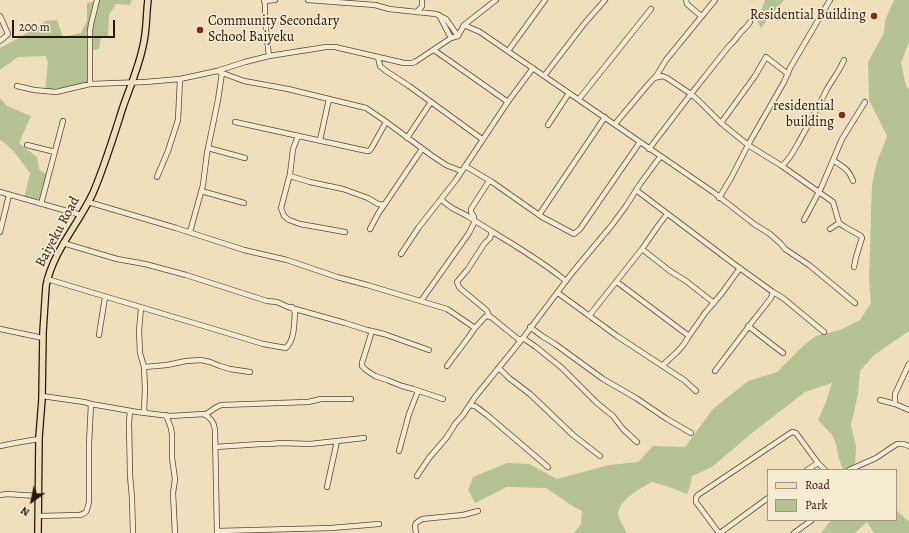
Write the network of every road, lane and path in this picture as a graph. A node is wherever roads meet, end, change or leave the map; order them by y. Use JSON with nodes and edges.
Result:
{"nodes":[{"id":1,"x":97,"y":0,"type":"edge"},
{"id":2,"x":148,"y":0,"type":"edge"},
{"id":3,"x":275,"y":0,"type":"edge"},
{"id":4,"x":308,"y":0,"type":"edge"},
{"id":5,"x":422,"y":0,"type":"edge"},
{"id":6,"x":496,"y":0,"type":"edge"},
{"id":7,"x":544,"y":0,"type":"edge"},
{"id":8,"x":605,"y":0,"type":"edge"},
{"id":9,"x":686,"y":0,"type":"edge"},
{"id":10,"x":715,"y":0,"type":"edge"},
{"id":11,"x":830,"y":0,"type":"edge"},
{"id":12,"x":264,"y":1,"type":"edge"},
{"id":13,"x":422,"y":6,"type":"junction"},
{"id":14,"x":651,"y":9,"type":"dead end"},
{"id":15,"x":417,"y":12,"type":"junction"},
{"id":16,"x":426,"y":13,"type":"junction"},
{"id":17,"x":439,"y":15,"type":"junction"},
{"id":18,"x":0,"y":16,"type":"edge"},
{"id":19,"x":701,"y":16,"type":"junction"},
{"id":20,"x":750,"y":22,"type":"dead end"},
{"id":21,"x":464,"y":25,"type":"junction"},
{"id":22,"x":458,"y":36,"type":"junction"},
{"id":23,"x":450,"y":38,"type":"junction"},
{"id":24,"x":0,"y":41,"type":"edge"},
{"id":25,"x":434,"y":50,"type":"junction"},
{"id":26,"x":508,"y":51,"type":"junction"},
{"id":27,"x":269,"y":56,"type":"junction"},
{"id":28,"x":378,"y":57,"type":"junction"},
{"id":29,"x":844,"y":60,"type":"dead end"},
{"id":30,"x":227,"y":68,"type":"junction"},
{"id":31,"x":533,"y":68,"type":"junction"},
{"id":32,"x":219,"y":72,"type":"junction"},
{"id":33,"x":788,"y":74,"type":"junction"},
{"id":34,"x":228,"y":76,"type":"junction"},
{"id":35,"x":544,"y":76,"type":"junction"},
{"id":36,"x":654,"y":78,"type":"junction"},
{"id":37,"x":180,"y":79,"type":"junction"},
{"id":38,"x":132,"y":82,"type":"junction"},
{"id":39,"x":90,"y":84,"type":"junction"},
{"id":40,"x":17,"y":86,"type":"dead end"},
{"id":41,"x":569,"y":93,"type":"junction"},
{"id":42,"x":691,"y":94,"type":"junction"},
{"id":43,"x":330,"y":99,"type":"junction"},
{"id":44,"x":578,"y":100,"type":"junction"},
{"id":45,"x":431,"y":102,"type":"junction"},
{"id":46,"x":508,"y":102,"type":"junction"},
{"id":47,"x":865,"y":102,"type":"dead end"},
{"id":48,"x":605,"y":117,"type":"junction"},
{"id":49,"x":63,"y":121,"type":"dead end"},
{"id":50,"x":235,"y":122,"type":"dead end"},
{"id":51,"x":386,"y":122,"type":"junction"},
{"id":52,"x":615,"y":124,"type":"junction"},
{"id":53,"x":720,"y":124,"type":"junction"},
{"id":54,"x":548,"y":125,"type":"dead end"},
{"id":55,"x":298,"y":136,"type":"junction"},
{"id":56,"x":407,"y":138,"type":"junction"},
{"id":57,"x":320,"y":140,"type":"junction"},
{"id":58,"x":482,"y":140,"type":"junction"},
{"id":59,"x":640,"y":142,"type":"junction"},
{"id":60,"x":27,"y":145,"type":"dead end"},
{"id":61,"x":748,"y":145,"type":"junction"},
{"id":62,"x":208,"y":148,"type":"junction"},
{"id":63,"x":422,"y":149,"type":"junction"},
{"id":64,"x":649,"y":149,"type":"junction"},
{"id":65,"x":55,"y":152,"type":"junction"},
{"id":66,"x":660,"y":157,"type":"junction"},
{"id":67,"x":244,"y":158,"type":"dead end"},
{"id":68,"x":834,"y":160,"type":"junction"},
{"id":69,"x":465,"y":166,"type":"junction"},
{"id":70,"x":782,"y":166,"type":"junction"},
{"id":71,"x":461,"y":171,"type":"junction"},
{"id":72,"x":290,"y":176,"type":"junction"},
{"id":73,"x":157,"y":177,"type":"dead end"},
{"id":74,"x":489,"y":181,"type":"junction"},
{"id":75,"x":853,"y":181,"type":"dead end"},
{"id":76,"x":636,"y":190,"type":"junction"},
{"id":77,"x":201,"y":191,"type":"junction"},
{"id":78,"x":0,"y":192,"type":"edge"},
{"id":79,"x":818,"y":192,"type":"junction"},
{"id":80,"x":9,"y":195,"type":"junction"},
{"id":81,"x":720,"y":198,"type":"junction"},
{"id":82,"x":441,"y":199,"type":"junction"},
{"id":83,"x":88,"y":202,"type":"junction"},
{"id":84,"x":244,"y":203,"type":"dead end"},
{"id":85,"x":41,"y":204,"type":"junction"},
{"id":86,"x":378,"y":204,"type":"junction"},
{"id":87,"x":384,"y":205,"type":"junction"},
{"id":88,"x":380,"y":210,"type":"junction"},
{"id":89,"x":667,"y":214,"type":"junction"},
{"id":90,"x":81,"y":215,"type":"junction"},
{"id":91,"x":539,"y":215,"type":"junction"},
{"id":92,"x":474,"y":220,"type":"junction"},
{"id":93,"x":804,"y":220,"type":"dead end"},
{"id":94,"x":839,"y":223,"type":"junction"},
{"id":95,"x":370,"y":229,"type":"dead end"},
{"id":96,"x":830,"y":229,"type":"dead end"},
{"id":97,"x":0,"y":232,"type":"edge"},
{"id":98,"x":190,"y":232,"type":"junction"},
{"id":99,"x":345,"y":232,"type":"dead end"},
{"id":100,"x":491,"y":232,"type":"junction"},
{"id":101,"x":64,"y":243,"type":"junction"},
{"id":102,"x":642,"y":249,"type":"junction"},
{"id":103,"x":401,"y":254,"type":"dead end"},
{"id":104,"x":854,"y":267,"type":"dead end"},
{"id":105,"x":740,"y":268,"type":"junction"},
{"id":106,"x":47,"y":279,"type":"junction"},
{"id":107,"x":566,"y":281,"type":"junction"},
{"id":108,"x":617,"y":282,"type":"junction"},
{"id":109,"x":773,"y":292,"type":"junction"},
{"id":110,"x":558,"y":293,"type":"junction"},
{"id":111,"x":105,"y":297,"type":"junction"},
{"id":112,"x":421,"y":301,"type":"junction"},
{"id":113,"x":714,"y":303,"type":"junction"},
{"id":114,"x":855,"y":303,"type":"dead end"},
{"id":115,"x":141,"y":308,"type":"junction"},
{"id":116,"x":297,"y":310,"type":"junction"},
{"id":117,"x":489,"y":316,"type":"junction"},
{"id":118,"x":589,"y":316,"type":"junction"},
{"id":119,"x":748,"y":326,"type":"junction"},
{"id":120,"x":530,"y":327,"type":"junction"},
{"id":121,"x":475,"y":328,"type":"junction"},
{"id":122,"x":0,"y":329,"type":"edge"},
{"id":123,"x":372,"y":331,"type":"junction"},
{"id":124,"x":824,"y":332,"type":"dead end"},
{"id":125,"x":99,"y":335,"type":"dead end"},
{"id":126,"x":689,"y":336,"type":"junction"},
{"id":127,"x":43,"y":338,"type":"junction"},
{"id":128,"x":520,"y":339,"type":"junction"},
{"id":129,"x":429,"y":350,"type":"dead end"},
{"id":130,"x":783,"y":353,"type":"dead end"},
{"id":131,"x":909,"y":364,"type":"edge"},
{"id":132,"x":663,"y":365,"type":"junction"},
{"id":133,"x":447,"y":366,"type":"dead end"},
{"id":134,"x":144,"y":367,"type":"junction"},
{"id":135,"x":499,"y":368,"type":"junction"},
{"id":136,"x":715,"y":371,"type":"dead end"},
{"id":137,"x":250,"y":372,"type":"dead end"},
{"id":138,"x":696,"y":390,"type":"dead end"},
{"id":139,"x":418,"y":391,"type":"junction"},
{"id":140,"x":42,"y":396,"type":"junction"},
{"id":141,"x":443,"y":398,"type":"dead end"},
{"id":142,"x":351,"y":399,"type":"dead end"},
{"id":143,"x":880,"y":400,"type":"dead end"},
{"id":144,"x":91,"y":404,"type":"junction"},
{"id":145,"x":473,"y":404,"type":"junction"},
{"id":146,"x":895,"y":404,"type":"junction"},
{"id":147,"x":909,"y":410,"type":"edge"},
{"id":148,"x":130,"y":411,"type":"junction"},
{"id":149,"x":144,"y":412,"type":"junction"},
{"id":150,"x":166,"y":415,"type":"junction"},
{"id":151,"x":205,"y":415,"type":"junction"},
{"id":152,"x":172,"y":416,"type":"junction"},
{"id":153,"x":169,"y":421,"type":"junction"},
{"id":154,"x":691,"y":432,"type":"dead end"},
{"id":155,"x":364,"y":438,"type":"dead end"},
{"id":156,"x":39,"y":439,"type":"junction"},
{"id":157,"x":337,"y":441,"type":"junction"},
{"id":158,"x":637,"y":442,"type":"dead end"},
{"id":159,"x":0,"y":446,"type":"edge"},
{"id":160,"x":909,"y":446,"type":"edge"},
{"id":161,"x":215,"y":447,"type":"junction"},
{"id":162,"x":399,"y":451,"type":"dead end"},
{"id":163,"x":600,"y":456,"type":"dead end"},
{"id":164,"x":818,"y":462,"type":"junction"},
{"id":165,"x":548,"y":467,"type":"dead end"},
{"id":166,"x":808,"y":469,"type":"edge"},
{"id":167,"x":824,"y":469,"type":"edge"},
{"id":168,"x":851,"y":469,"type":"edge"},
{"id":169,"x":417,"y":476,"type":"dead end"},
{"id":170,"x":327,"y":487,"type":"dead end"},
{"id":171,"x":0,"y":495,"type":"edge"},
{"id":172,"x":38,"y":496,"type":"junction"},
{"id":173,"x":767,"y":499,"type":"edge"},
{"id":174,"x":478,"y":511,"type":"dead end"},
{"id":175,"x":38,"y":516,"type":"junction"},
{"id":176,"x":811,"y":521,"type":"edge"},
{"id":177,"x":379,"y":524,"type":"dead end"},
{"id":178,"x":217,"y":532,"type":"edge"},
{"id":179,"x":38,"y":533,"type":"edge"},
{"id":180,"x":133,"y":533,"type":"edge"},
{"id":181,"x":175,"y":533,"type":"edge"},
{"id":182,"x":416,"y":533,"type":"edge"},
{"id":183,"x":720,"y":533,"type":"edge"},
{"id":184,"x":794,"y":533,"type":"edge"}],
"edges":[{"from":1,"to":39,"type":"street"},
{"from":2,"to":38,"type":"main road","name":"Baiyeku Road"},
{"from":3,"to":12,"type":"street"},
{"from":4,"to":15,"type":"street"},
{"from":5,"to":13,"type":"street"},
{"from":6,"to":21,"type":"street"},
{"from":7,"to":26,"type":"street"},
{"from":8,"to":35,"type":"street"},
{"from":9,"to":19,"type":"street"},
{"from":10,"to":19,"type":"street"},
{"from":11,"to":33,"type":"street"},
{"from":12,"to":27,"type":"street"},
{"from":13,"to":15,"type":"street"},
{"from":13,"to":16,"type":"street"},
{"from":14,"to":44,"type":"street"},
{"from":15,"to":16,"type":"street"},
{"from":16,"to":17,"type":"street"},
{"from":17,"to":22,"type":"street"},
{"from":17,"to":23,"type":"street"},
{"from":18,"to":24,"type":"street"},
{"from":19,"to":36,"type":"street"},
{"from":20,"to":42,"type":"street"},
{"from":21,"to":22,"type":"street"},
{"from":21,"to":26,"type":"street"},
{"from":22,"to":23,"type":"street"},
{"from":23,"to":25,"type":"street"},
{"from":25,"to":28,"type":"street"},
{"from":25,"to":46,"type":"street"},
{"from":26,"to":31,"type":"street"},
{"from":27,"to":28,"type":"street"},
{"from":27,"to":30,"type":"street"},
{"from":28,"to":45,"type":"street"},
{"from":29,"to":70,"type":"street"},
{"from":30,"to":32,"type":"street"},
{"from":30,"to":34,"type":"street"},
{"from":31,"to":35,"type":"street"},
{"from":31,"to":46,"type":"street"},
{"from":32,"to":34,"type":"street"},
{"from":32,"to":37,"type":"street"},
{"from":32,"to":62,"type":"street"},
{"from":33,"to":53,"type":"street"},
{"from":33,"to":61,"type":"street"},
{"from":34,"to":43,"type":"street"},
{"from":35,"to":41,"type":"street"},
{"from":36,"to":42,"type":"street"},
{"from":36,"to":52,"type":"street"},
{"from":37,"to":38,"type":"street"},
{"from":37,"to":73,"type":"street"},
{"from":38,"to":39,"type":"street"},
{"from":38,"to":83,"type":"main road","name":"Baiyeku Road"},
{"from":39,"to":40,"type":"street"},
{"from":41,"to":44,"type":"street"},
{"from":41,"to":54,"type":"street"},
{"from":42,"to":53,"type":"street"},
{"from":42,"to":64,"type":"street"},
{"from":43,"to":51,"type":"street"},
{"from":43,"to":57,"type":"street"},
{"from":44,"to":48,"type":"street"},
{"from":45,"to":56,"type":"street"},
{"from":45,"to":58,"type":"street"},
{"from":46,"to":58,"type":"street"},
{"from":47,"to":68,"type":"street"},
{"from":48,"to":52,"type":"street"},
{"from":48,"to":91,"type":"street"},
{"from":49,"to":65,"type":"street"},
{"from":50,"to":55,"type":"street"},
{"from":51,"to":56,"type":"street"},
{"from":51,"to":57,"type":"street"},
{"from":52,"to":59,"type":"street"},
{"from":53,"to":61,"type":"street"},
{"from":55,"to":57,"type":"street"},
{"from":55,"to":72,"type":"street"},
{"from":56,"to":63,"type":"street"},
{"from":58,"to":69,"type":"street"},
{"from":59,"to":64,"type":"street"},
{"from":59,"to":91,"type":"street"},
{"from":60,"to":65,"type":"street"},
{"from":61,"to":70,"type":"street"},
{"from":61,"to":81,"type":"street"},
{"from":62,"to":67,"type":"street"},
{"from":62,"to":77,"type":"street"},
{"from":63,"to":71,"type":"street"},
{"from":63,"to":87,"type":"street"},
{"from":64,"to":66,"type":"street"},
{"from":65,"to":85,"type":"street"},
{"from":66,"to":76,"type":"street"},
{"from":66,"to":81,"type":"street"},
{"from":68,"to":75,"type":"street"},
{"from":68,"to":79,"type":"street"},
{"from":69,"to":71,"type":"street"},
{"from":69,"to":74,"type":"street"},
{"from":70,"to":79,"type":"street"},
{"from":71,"to":82,"type":"street"},
{"from":72,"to":86,"type":"street"},
{"from":72,"to":99,"type":"street"},
{"from":74,"to":91,"type":"street"},
{"from":74,"to":92,"type":"street"},
{"from":76,"to":89,"type":"street"},
{"from":76,"to":107,"type":"street"},
{"from":77,"to":84,"type":"street"},
{"from":77,"to":98,"type":"street"},
{"from":78,"to":80,"type":"street"},
{"from":79,"to":93,"type":"street"},
{"from":79,"to":94,"type":"street"},
{"from":80,"to":85,"type":"street"},
{"from":80,"to":97,"type":"street"},
{"from":81,"to":114,"type":"street"},
{"from":82,"to":92,"type":"street"},
{"from":82,"to":103,"type":"street"},
{"from":83,"to":90,"type":"main road","name":"Baiyeku Road"},
{"from":83,"to":98,"type":"street"},
{"from":85,"to":90,"type":"street"},
{"from":86,"to":87,"type":"street"},
{"from":86,"to":88,"type":"street"},
{"from":87,"to":88,"type":"street"},
{"from":88,"to":95,"type":"street"},
{"from":89,"to":102,"type":"street"},
{"from":89,"to":105,"type":"street"},
{"from":90,"to":101,"type":"main road","name":"Baiyeku Road"},
{"from":92,"to":100,"type":"street"},
{"from":92,"to":112,"type":"street"},
{"from":94,"to":96,"type":"street"},
{"from":94,"to":104,"type":"street"},
{"from":98,"to":112,"type":"street"},
{"from":100,"to":107,"type":"street"},
{"from":100,"to":117,"type":"street"},
{"from":101,"to":106,"type":"main road","name":"Baiyeku Road"},
{"from":101,"to":116,"type":"street"},
{"from":102,"to":108,"type":"street"},
{"from":102,"to":113,"type":"street"},
{"from":105,"to":109,"type":"street"},
{"from":105,"to":113,"type":"street"},
{"from":106,"to":111,"type":"street"},
{"from":106,"to":127,"type":"main road","name":"Baiyeku Road"},
{"from":107,"to":110,"type":"street"},
{"from":108,"to":118,"type":"street"},
{"from":108,"to":126,"type":"street"},
{"from":109,"to":119,"type":"street"},
{"from":109,"to":124,"type":"street"},
{"from":110,"to":118,"type":"street"},
{"from":110,"to":120,"type":"street"},
{"from":111,"to":115,"type":"street"},
{"from":111,"to":125,"type":"street"},
{"from":112,"to":121,"type":"street"},
{"from":113,"to":126,"type":"street"},
{"from":115,"to":116,"type":"street"},
{"from":115,"to":134,"type":"street"},
{"from":116,"to":123,"type":"street"},
{"from":117,"to":121,"type":"street"},
{"from":117,"to":128,"type":"street"},
{"from":118,"to":132,"type":"street"},
{"from":119,"to":130,"type":"street"},
{"from":119,"to":136,"type":"street"},
{"from":120,"to":128,"type":"street"},
{"from":120,"to":154,"type":"street"},
{"from":121,"to":133,"type":"street"},
{"from":122,"to":127,"type":"street"},
{"from":123,"to":129,"type":"street"},
{"from":123,"to":139,"type":"street"},
{"from":126,"to":132,"type":"street"},
{"from":127,"to":140,"type":"main road","name":"Baiyeku Road"},
{"from":128,"to":135,"type":"street"},
{"from":128,"to":158,"type":"street"},
{"from":131,"to":146,"type":"street"},
{"from":132,"to":138,"type":"street"},
{"from":134,"to":137,"type":"street"},
{"from":134,"to":149,"type":"street"},
{"from":135,"to":145,"type":"street"},
{"from":135,"to":163,"type":"street"},
{"from":139,"to":141,"type":"street"},
{"from":139,"to":162,"type":"street"},
{"from":140,"to":144,"type":"street"},
{"from":140,"to":156,"type":"main road","name":"Baiyeku Road"},
{"from":142,"to":151,"type":"street"},
{"from":143,"to":146,"type":"street"},
{"from":144,"to":148,"type":"street"},
{"from":144,"to":175,"type":"street"},
{"from":145,"to":165,"type":"street"},
{"from":145,"to":169,"type":"street"},
{"from":146,"to":147,"type":"street"},
{"from":148,"to":149,"type":"street"},
{"from":148,"to":180,"type":"street"},
{"from":149,"to":150,"type":"street"},
{"from":150,"to":152,"type":"street"},
{"from":150,"to":153,"type":"street"},
{"from":151,"to":152,"type":"street"},
{"from":151,"to":161,"type":"street"},
{"from":152,"to":153,"type":"street"},
{"from":153,"to":181,"type":"street"},
{"from":155,"to":157,"type":"street"},
{"from":156,"to":159,"type":"street"},
{"from":156,"to":172,"type":"main road","name":"Baiyeku Road"},
{"from":157,"to":161,"type":"street"},
{"from":157,"to":170,"type":"street"},
{"from":160,"to":168,"type":"street"},
{"from":161,"to":178,"type":"street"},
{"from":164,"to":166,"type":"street"},
{"from":164,"to":167,"type":"street"},
{"from":164,"to":183,"type":"street"},
{"from":171,"to":172,"type":"street"},
{"from":172,"to":175,"type":"main road","name":"Baiyeku Road"},
{"from":173,"to":183,"type":"street"},
{"from":174,"to":182,"type":"street"},
{"from":175,"to":179,"type":"main road","name":"Baiyeku Road"},
{"from":176,"to":184,"type":"street"},
{"from":177,"to":178,"type":"street"}]}
